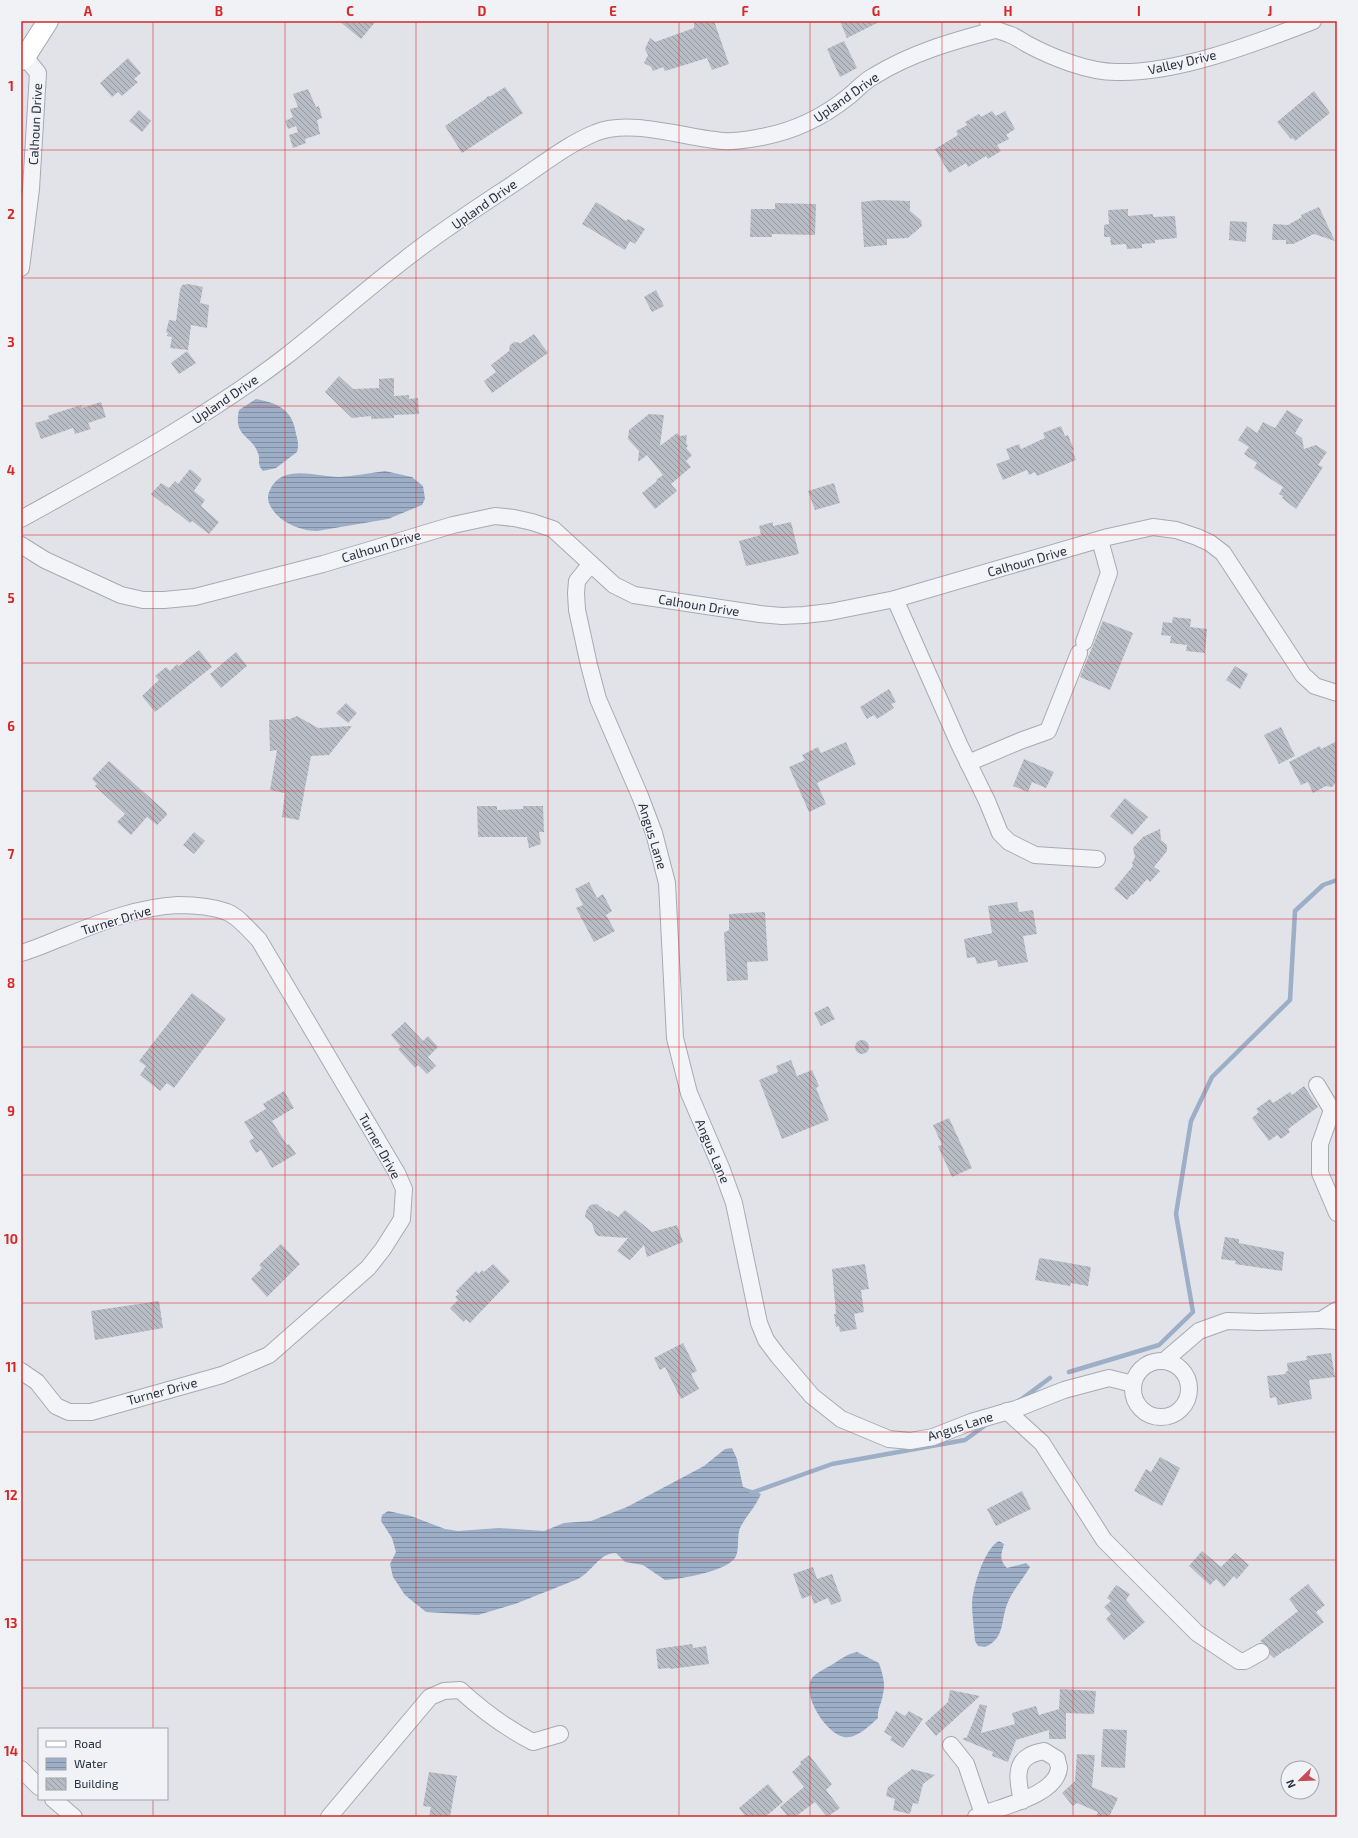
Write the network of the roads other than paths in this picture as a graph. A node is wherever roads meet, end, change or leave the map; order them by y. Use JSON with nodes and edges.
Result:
{"nodes":[{"id":1,"x":48,"y":21,"type":"edge"},
{"id":2,"x":1313,"y":21,"type":"edge"},
{"id":3,"x":991,"y":26,"type":"edge"},
{"id":4,"x":23,"y":58,"type":"edge"},
{"id":5,"x":21,"y":268,"type":"edge"},
{"id":6,"x":21,"y":519,"type":"edge"},
{"id":7,"x":1100,"y":540,"type":"junction"},
{"id":8,"x":21,"y":545,"type":"edge"},
{"id":9,"x":592,"y":566,"type":"junction"},
{"id":10,"x":895,"y":599,"type":"junction"},
{"id":11,"x":1337,"y":692,"type":"edge"},
{"id":12,"x":968,"y":763,"type":"junction"},
{"id":13,"x":1097,"y":859,"type":"dead end"},
{"id":14,"x":21,"y":953,"type":"edge"},
{"id":15,"x":1316,"y":1085,"type":"dead end"},
{"id":16,"x":1337,"y":1213,"type":"edge"},
{"id":17,"x":1337,"y":1310,"type":"edge"},
{"id":18,"x":1329,"y":1321,"type":"edge"},
{"id":19,"x":1164,"y":1361,"type":"junction"},
{"id":20,"x":21,"y":1371,"type":"edge"},
{"id":21,"x":1133,"y":1384,"type":"junction"},
{"id":22,"x":1007,"y":1411,"type":"junction"},
{"id":23,"x":1261,"y":1652,"type":"dead end"},
{"id":24,"x":560,"y":1734,"type":"dead end"},
{"id":25,"x":951,"y":1745,"type":"dead end"},
{"id":26,"x":21,"y":1769,"type":"edge"},
{"id":27,"x":38,"y":1786,"type":"edge"},
{"id":28,"x":54,"y":1800,"type":"edge"},
{"id":29,"x":1022,"y":1800,"type":"dead end"},
{"id":30,"x":334,"y":1812,"type":"edge"},
{"id":31,"x":980,"y":1815,"type":"edge"},
{"id":32,"x":74,"y":1817,"type":"edge"}],
"edges":[{"from":1,"to":4,"type":"main road"},
{"from":2,"to":3,"type":"street","name":"Valley Drive"},
{"from":3,"to":6,"type":"street","name":"Upland Drive"},
{"from":4,"to":5,"type":"street","name":"Calhoun Drive"},
{"from":7,"to":10,"type":"street","name":"Calhoun Drive"},
{"from":7,"to":11,"type":"street","name":"Calhoun Drive"},
{"from":7,"to":12,"type":"street"},
{"from":8,"to":9,"type":"street","name":"Calhoun Drive"},
{"from":9,"to":10,"type":"street","name":"Calhoun Drive"},
{"from":9,"to":22,"type":"street","name":"Angus Lane"},
{"from":10,"to":12,"type":"street"},
{"from":12,"to":13,"type":"street"},
{"from":14,"to":20,"type":"street","name":"Turner Drive"},
{"from":15,"to":16,"type":"street"},
{"from":17,"to":18,"type":"street"},
{"from":18,"to":19,"type":"street"},
{"from":19,"to":21,"type":"street"},
{"from":19,"to":21,"type":"street"},
{"from":21,"to":22,"type":"street","name":"Angus Lane"},
{"from":22,"to":23,"type":"street"},
{"from":24,"to":30,"type":"street"},
{"from":25,"to":31,"type":"street"},
{"from":26,"to":27,"type":"street"},
{"from":28,"to":32,"type":"street"},
{"from":29,"to":31,"type":"street"}]}
